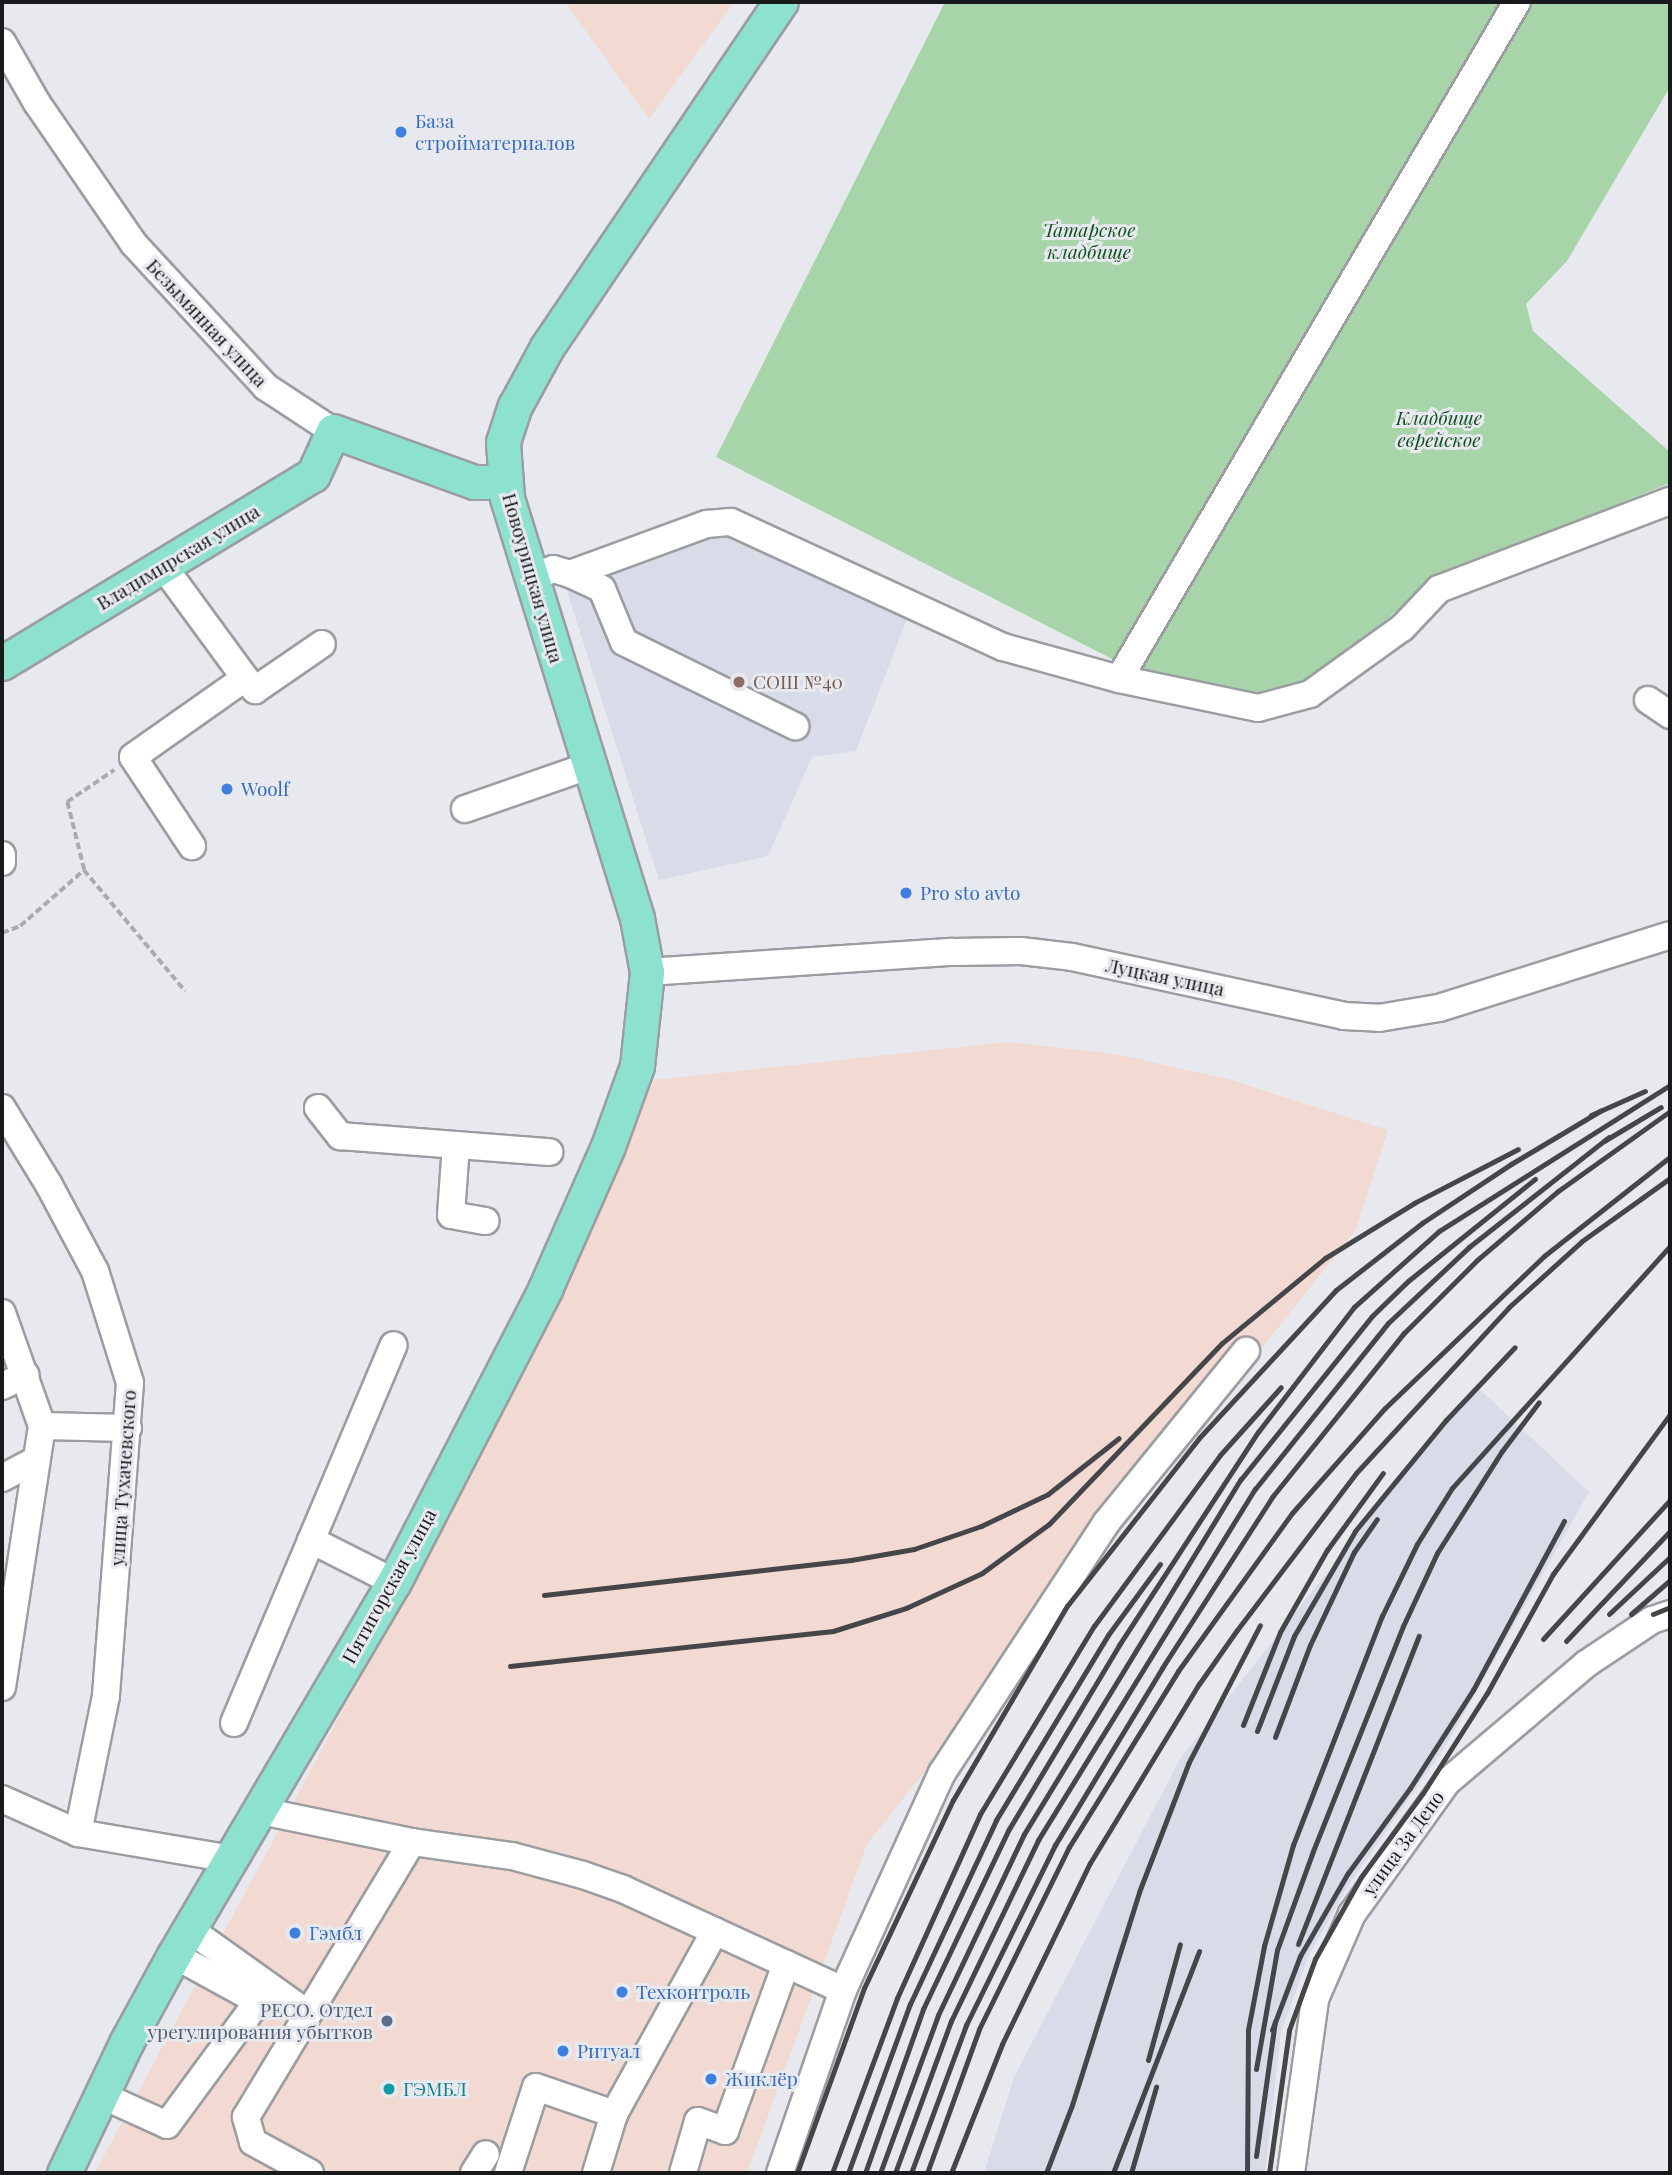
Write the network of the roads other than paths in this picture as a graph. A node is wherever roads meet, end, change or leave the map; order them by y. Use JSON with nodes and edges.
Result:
{"nodes":[{"id":1,"x":781,"y":2,"type":"edge"},
{"id":2,"x":1517,"y":2,"type":"edge"},
{"id":3,"x":2,"y":42,"type":"edge"},
{"id":4,"x":333,"y":431,"type":"junction"},
{"id":5,"x":505,"y":482,"type":"junction"},
{"id":6,"x":1670,"y":501,"type":"edge"},
{"id":7,"x":163,"y":566,"type":"junction"},
{"id":8,"x":570,"y":574,"type":"junction"},
{"id":9,"x":530,"y":578,"type":"junction"},
{"id":10,"x":322,"y":645,"type":"dead end"},
{"id":11,"x":2,"y":663,"type":"edge"},
{"id":12,"x":245,"y":678,"type":"junction"},
{"id":13,"x":1119,"y":679,"type":"junction"},
{"id":14,"x":1648,"y":700,"type":"dead end"},
{"id":15,"x":1670,"y":715,"type":"edge"},
{"id":16,"x":795,"y":726,"type":"dead end"},
{"id":17,"x":591,"y":765,"type":"junction"},
{"id":18,"x":465,"y":809,"type":"dead end"},
{"id":19,"x":192,"y":846,"type":"dead end"},
{"id":20,"x":2,"y":855,"type":"edge"},
{"id":21,"x":2,"y":862,"type":"edge"},
{"id":22,"x":1670,"y":935,"type":"edge"},
{"id":23,"x":647,"y":972,"type":"junction"},
{"id":24,"x":2,"y":1108,"type":"edge"},
{"id":25,"x":318,"y":1108,"type":"dead end"},
{"id":26,"x":456,"y":1145,"type":"junction"},
{"id":27,"x":549,"y":1152,"type":"dead end"},
{"id":28,"x":485,"y":1221,"type":"dead end"},
{"id":29,"x":2,"y":1313,"type":"edge"},
{"id":30,"x":394,"y":1345,"type":"dead end"},
{"id":31,"x":1246,"y":1351,"type":"dead end"},
{"id":32,"x":26,"y":1375,"type":"junction"},
{"id":33,"x":2,"y":1386,"type":"edge"},
{"id":34,"x":42,"y":1426,"type":"junction"},
{"id":35,"x":128,"y":1428,"type":"junction"},
{"id":36,"x":36,"y":1460,"type":"junction"},
{"id":37,"x":2,"y":1478,"type":"edge"},
{"id":38,"x":311,"y":1540,"type":"junction"},
{"id":39,"x":394,"y":1582,"type":"junction"},
{"id":40,"x":1670,"y":1614,"type":"edge"},
{"id":41,"x":2,"y":1687,"type":"edge"},
{"id":42,"x":234,"y":1723,"type":"dead end"},
{"id":43,"x":2,"y":1799,"type":"edge"},
{"id":44,"x":261,"y":1811,"type":"junction"},
{"id":45,"x":78,"y":1833,"type":"junction"},
{"id":46,"x":412,"y":1842,"type":"junction"},
{"id":47,"x":231,"y":1859,"type":"junction"},
{"id":48,"x":715,"y":1931,"type":"junction"},
{"id":49,"x":181,"y":1942,"type":"junction"},
{"id":50,"x":786,"y":1964,"type":"junction"},
{"id":51,"x":843,"y":1990,"type":"junction"},
{"id":52,"x":308,"y":2014,"type":"junction"},
{"id":53,"x":101,"y":2095,"type":"junction"},
{"id":54,"x":614,"y":2114,"type":"junction"},
{"id":55,"x":64,"y":2173,"type":"edge"},
{"id":56,"x":310,"y":2173,"type":"edge"},
{"id":57,"x":508,"y":2173,"type":"edge"},
{"id":58,"x":596,"y":2173,"type":"edge"},
{"id":59,"x":682,"y":2173,"type":"edge"},
{"id":60,"x":780,"y":2173,"type":"edge"},
{"id":61,"x":1291,"y":2173,"type":"edge"}],
"edges":[{"from":1,"to":5,"type":"main road","name":"Новоурицкая улица"},
{"from":2,"to":13,"type":"street"},
{"from":3,"to":4,"type":"street","name":"Безымянная улица"},
{"from":4,"to":5,"type":"main road","name":"Безымянная улица"},
{"from":4,"to":7,"type":"main road","name":"Владимирская улица"},
{"from":5,"to":9,"type":"main road","name":"Новоурицкая улица"},
{"from":6,"to":13,"type":"street"},
{"from":7,"to":11,"type":"main road","name":"Владимирская улица"},
{"from":7,"to":12,"type":"street"},
{"from":8,"to":9,"type":"street"},
{"from":8,"to":13,"type":"street"},
{"from":8,"to":16,"type":"street"},
{"from":9,"to":17,"type":"main road","name":"Новоурицкая улица"},
{"from":10,"to":12,"type":"street"},
{"from":12,"to":19,"type":"street"},
{"from":14,"to":15,"type":"street"},
{"from":17,"to":18,"type":"street"},
{"from":17,"to":23,"type":"main road","name":"Новоурицкая улица"},
{"from":20,"to":21,"type":"street"},
{"from":22,"to":23,"type":"street","name":"Луцкая улица"},
{"from":23,"to":39,"type":"main road","name":"Пятигорская улица"},
{"from":24,"to":35,"type":"street","name":"улица Тухачевского"},
{"from":25,"to":26,"type":"street"},
{"from":26,"to":27,"type":"street"},
{"from":26,"to":28,"type":"street"},
{"from":29,"to":32,"type":"street"},
{"from":30,"to":38,"type":"street"},
{"from":31,"to":51,"type":"street"},
{"from":32,"to":33,"type":"street"},
{"from":32,"to":34,"type":"street"},
{"from":34,"to":35,"type":"street"},
{"from":34,"to":36,"type":"street"},
{"from":35,"to":45,"type":"street","name":"улица Тухачевского"},
{"from":36,"to":37,"type":"street"},
{"from":36,"to":41,"type":"street"},
{"from":38,"to":39,"type":"street"},
{"from":38,"to":42,"type":"street"},
{"from":39,"to":44,"type":"main road","name":"Пятигорская улица"},
{"from":40,"to":61,"type":"street","name":"улица За Депо"},
{"from":43,"to":45,"type":"street"},
{"from":44,"to":46,"type":"street"},
{"from":44,"to":47,"type":"main road","name":"Пятигорская улица"},
{"from":45,"to":47,"type":"street"},
{"from":46,"to":48,"type":"street"},
{"from":46,"to":52,"type":"street"},
{"from":47,"to":49,"type":"main road","name":"Пятигорская улица"},
{"from":48,"to":50,"type":"street"},
{"from":48,"to":54,"type":"street"},
{"from":49,"to":52,"type":"street"},
{"from":49,"to":53,"type":"main road","name":"Пятигорская улица"},
{"from":49,"to":53,"type":"street"},
{"from":50,"to":51,"type":"street"},
{"from":50,"to":59,"type":"street"},
{"from":51,"to":60,"type":"street"},
{"from":52,"to":56,"type":"street"},
{"from":53,"to":55,"type":"main road","name":"Пятигорская улица"},
{"from":54,"to":57,"type":"street"},
{"from":54,"to":58,"type":"street"}]}
